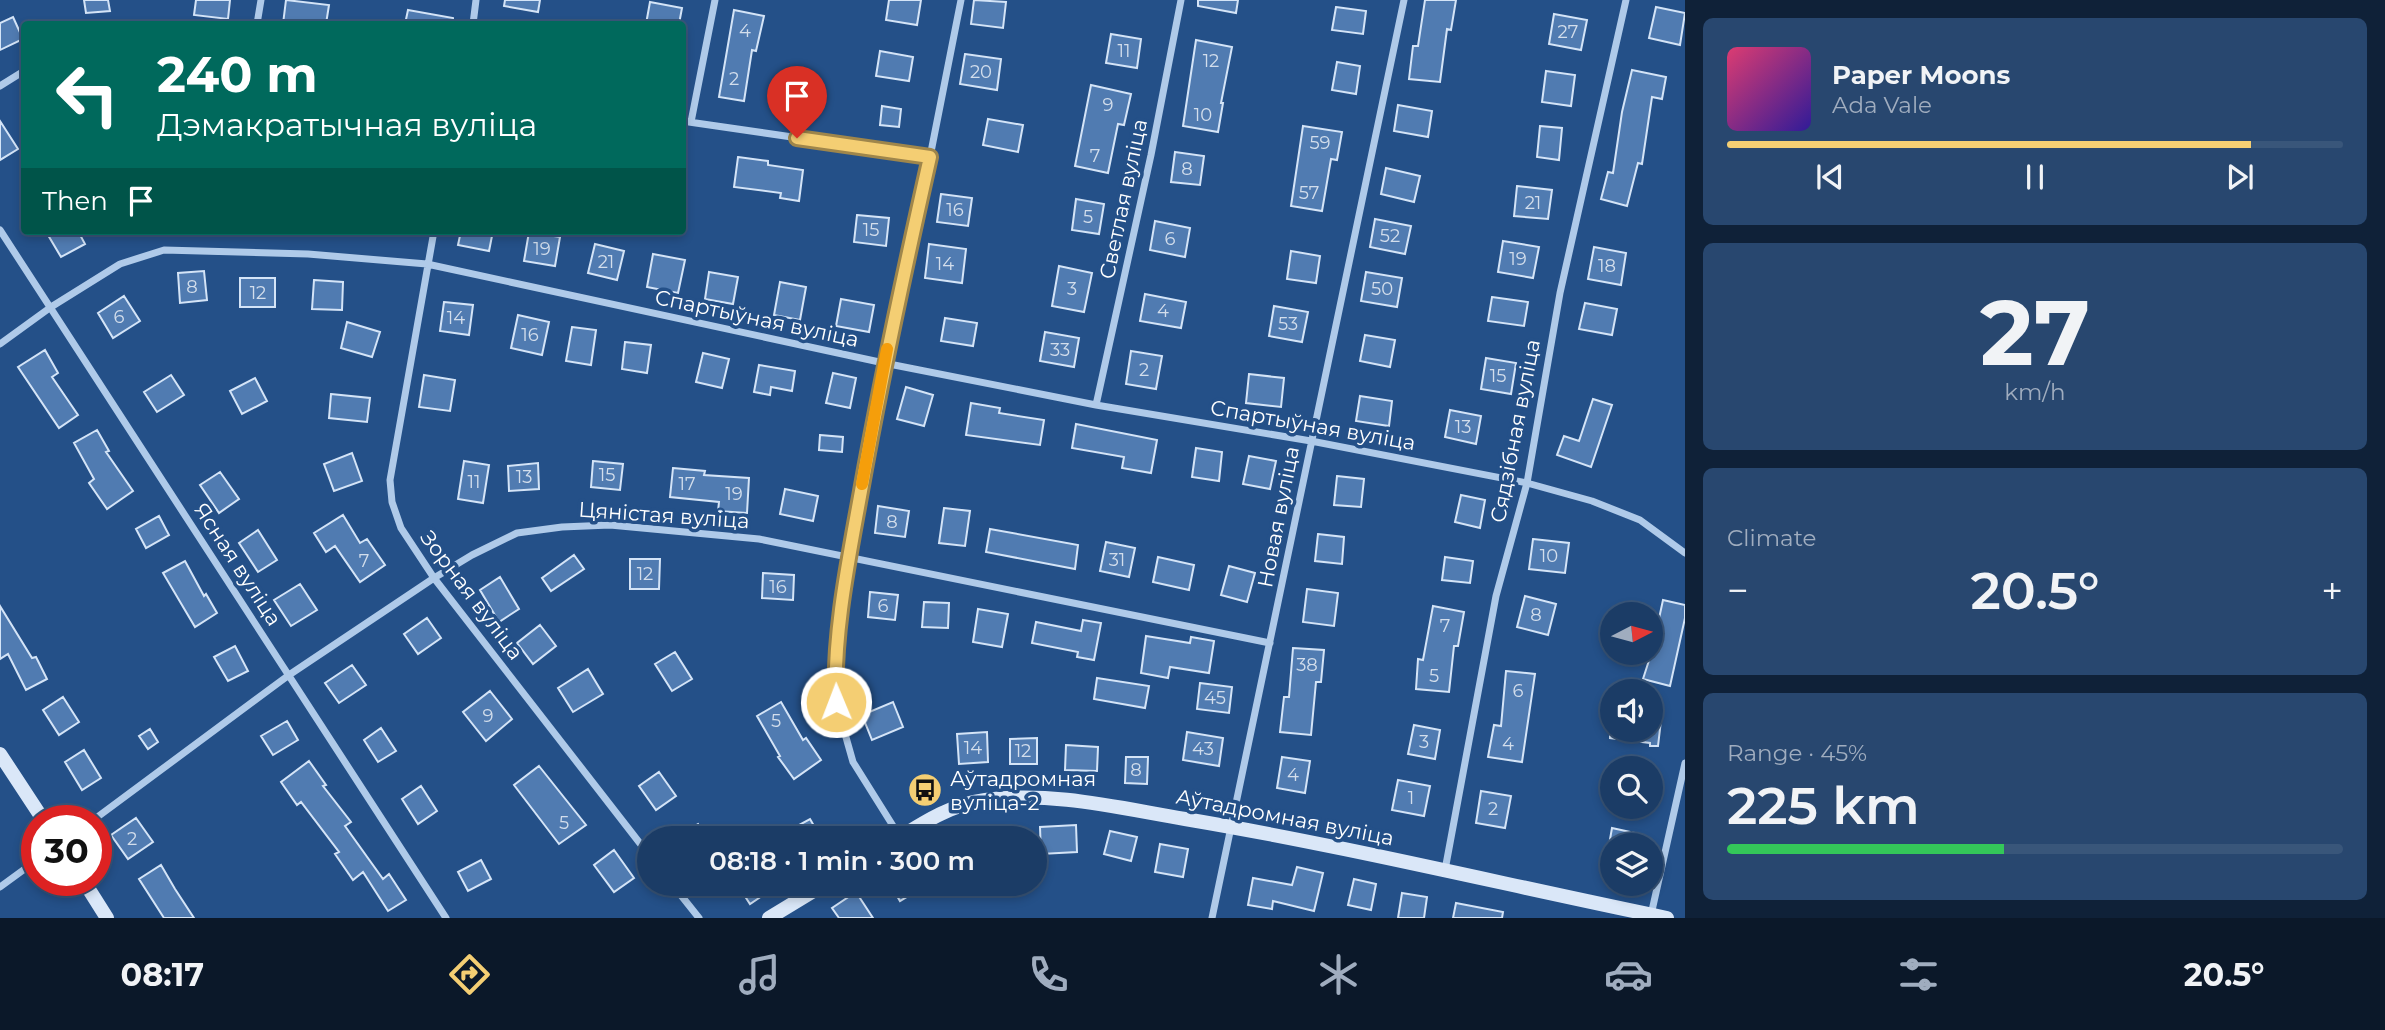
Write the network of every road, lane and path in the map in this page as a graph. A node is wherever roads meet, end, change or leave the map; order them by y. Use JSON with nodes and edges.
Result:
{"nodes":[{"id":1,"x":261,"y":0,"type":"edge"},
{"id":2,"x":477,"y":0,"type":"edge"},
{"id":3,"x":715,"y":0,"type":"edge"},
{"id":4,"x":961,"y":0,"type":"edge"},
{"id":5,"x":1181,"y":0,"type":"edge"},
{"id":6,"x":1404,"y":0,"type":"edge"},
{"id":7,"x":1626,"y":0,"type":"edge"},
{"id":8,"x":258,"y":21,"type":"edge"},
{"id":9,"x":474,"y":21,"type":"edge"},
{"id":10,"x":21,"y":73,"type":"edge"},
{"id":11,"x":0,"y":86,"type":"edge"},
{"id":12,"x":687,"y":121,"type":"edge"},
{"id":13,"x":930,"y":157,"type":"junction"},
{"id":14,"x":0,"y":230,"type":"edge"},
{"id":15,"x":433,"y":235,"type":"edge"},
{"id":16,"x":427,"y":264,"type":"junction"},
{"id":17,"x":51,"y":307,"type":"junction"},
{"id":18,"x":0,"y":344,"type":"edge"},
{"id":19,"x":884,"y":363,"type":"junction"},
{"id":20,"x":1096,"y":405,"type":"junction"},
{"id":21,"x":1311,"y":440,"type":"junction"},
{"id":22,"x":1527,"y":483,"type":"junction"},
{"id":23,"x":1685,"y":553,"type":"edge"},
{"id":24,"x":849,"y":556,"type":"junction"},
{"id":25,"x":434,"y":579,"type":"junction"},
{"id":26,"x":1270,"y":643,"type":"junction"},
{"id":27,"x":289,"y":675,"type":"junction"},
{"id":28,"x":0,"y":754,"type":"edge"},
{"id":29,"x":1685,"y":764,"type":"edge"},
{"id":30,"x":33,"y":805,"type":"edge"},
{"id":31,"x":112,"y":806,"type":"edge"},
{"id":32,"x":892,"y":826,"type":"edge"},
{"id":33,"x":919,"y":826,"type":"edge"},
{"id":34,"x":1231,"y":827,"type":"junction"},
{"id":35,"x":637,"y":840,"type":"edge"},
{"id":36,"x":1445,"y":870,"type":"junction"},
{"id":37,"x":21,"y":872,"type":"edge"},
{"id":38,"x":0,"y":887,"type":"edge"},
{"id":39,"x":93,"y":896,"type":"edge"},
{"id":40,"x":682,"y":896,"type":"edge"},
{"id":41,"x":805,"y":896,"type":"edge"},
{"id":42,"x":1651,"y":915,"type":"junction"},
{"id":43,"x":107,"y":918,"type":"edge"},
{"id":44,"x":446,"y":918,"type":"edge"},
{"id":45,"x":699,"y":918,"type":"edge"},
{"id":46,"x":769,"y":918,"type":"edge"},
{"id":47,"x":1212,"y":918,"type":"edge"},
{"id":48,"x":1667,"y":918,"type":"edge"}],
"edges":[{"from":1,"to":8,"type":"street"},
{"from":2,"to":9,"type":"street"},
{"from":3,"to":12,"type":"street"},
{"from":4,"to":13,"type":"street"},
{"from":5,"to":20,"type":"street","name":"Светлая вуліца"},
{"from":6,"to":21,"type":"street","name":"Новая вуліца"},
{"from":7,"to":22,"type":"street","name":"Сядзібная вуліца"},
{"from":10,"to":11,"type":"street"},
{"from":12,"to":13,"type":"street"},
{"from":13,"to":19,"type":"street"},
{"from":14,"to":17,"type":"street","name":"Ясная вуліца"},
{"from":15,"to":16,"type":"street","name":"Зорная вуліца"},
{"from":16,"to":17,"type":"street","name":"Спартыўная вуліца"},
{"from":16,"to":19,"type":"street","name":"Спартыўная вуліца"},
{"from":16,"to":25,"type":"street","name":"Зорная вуліца"},
{"from":17,"to":18,"type":"street","name":"Спартыўная вуліца"},
{"from":17,"to":27,"type":"street","name":"Ясная вуліца"},
{"from":19,"to":20,"type":"street","name":"Спартыўная вуліца"},
{"from":19,"to":24,"type":"street"},
{"from":20,"to":21,"type":"street","name":"Спартыўная вуліца"},
{"from":21,"to":22,"type":"street","name":"Спартыўная вуліца"},
{"from":21,"to":26,"type":"street","name":"Новая вуліца"},
{"from":22,"to":23,"type":"street","name":"Спартыўная вуліца"},
{"from":22,"to":36,"type":"street","name":"Сядзібная вуліца"},
{"from":24,"to":25,"type":"street","name":"Цяністая вуліца"},
{"from":24,"to":26,"type":"street","name":"Цяністая вуліца"},
{"from":24,"to":32,"type":"street"},
{"from":25,"to":27,"type":"street","name":"Цяністая вуліца"},
{"from":25,"to":35,"type":"street","name":"Зорная вуліца"},
{"from":26,"to":34,"type":"street","name":"Новая вуліца"},
{"from":27,"to":31,"type":"street","name":"Цяністая вуліца"},
{"from":27,"to":44,"type":"street","name":"Ясная вуліца"},
{"from":28,"to":30,"type":"street"},
{"from":29,"to":42,"type":"street"},
{"from":33,"to":34,"type":"street","name":"Аўтадромная вуліца"},
{"from":34,"to":36,"type":"street","name":"Аўтадромная вуліца"},
{"from":34,"to":47,"type":"street","name":"Новая вуліца"},
{"from":36,"to":42,"type":"street","name":"Аўтадромная вуліца"},
{"from":37,"to":38,"type":"street"},
{"from":39,"to":43,"type":"street"},
{"from":40,"to":45,"type":"street"},
{"from":41,"to":46,"type":"street"},
{"from":42,"to":48,"type":"street","name":"Аўтадромная вуліца"}]}
